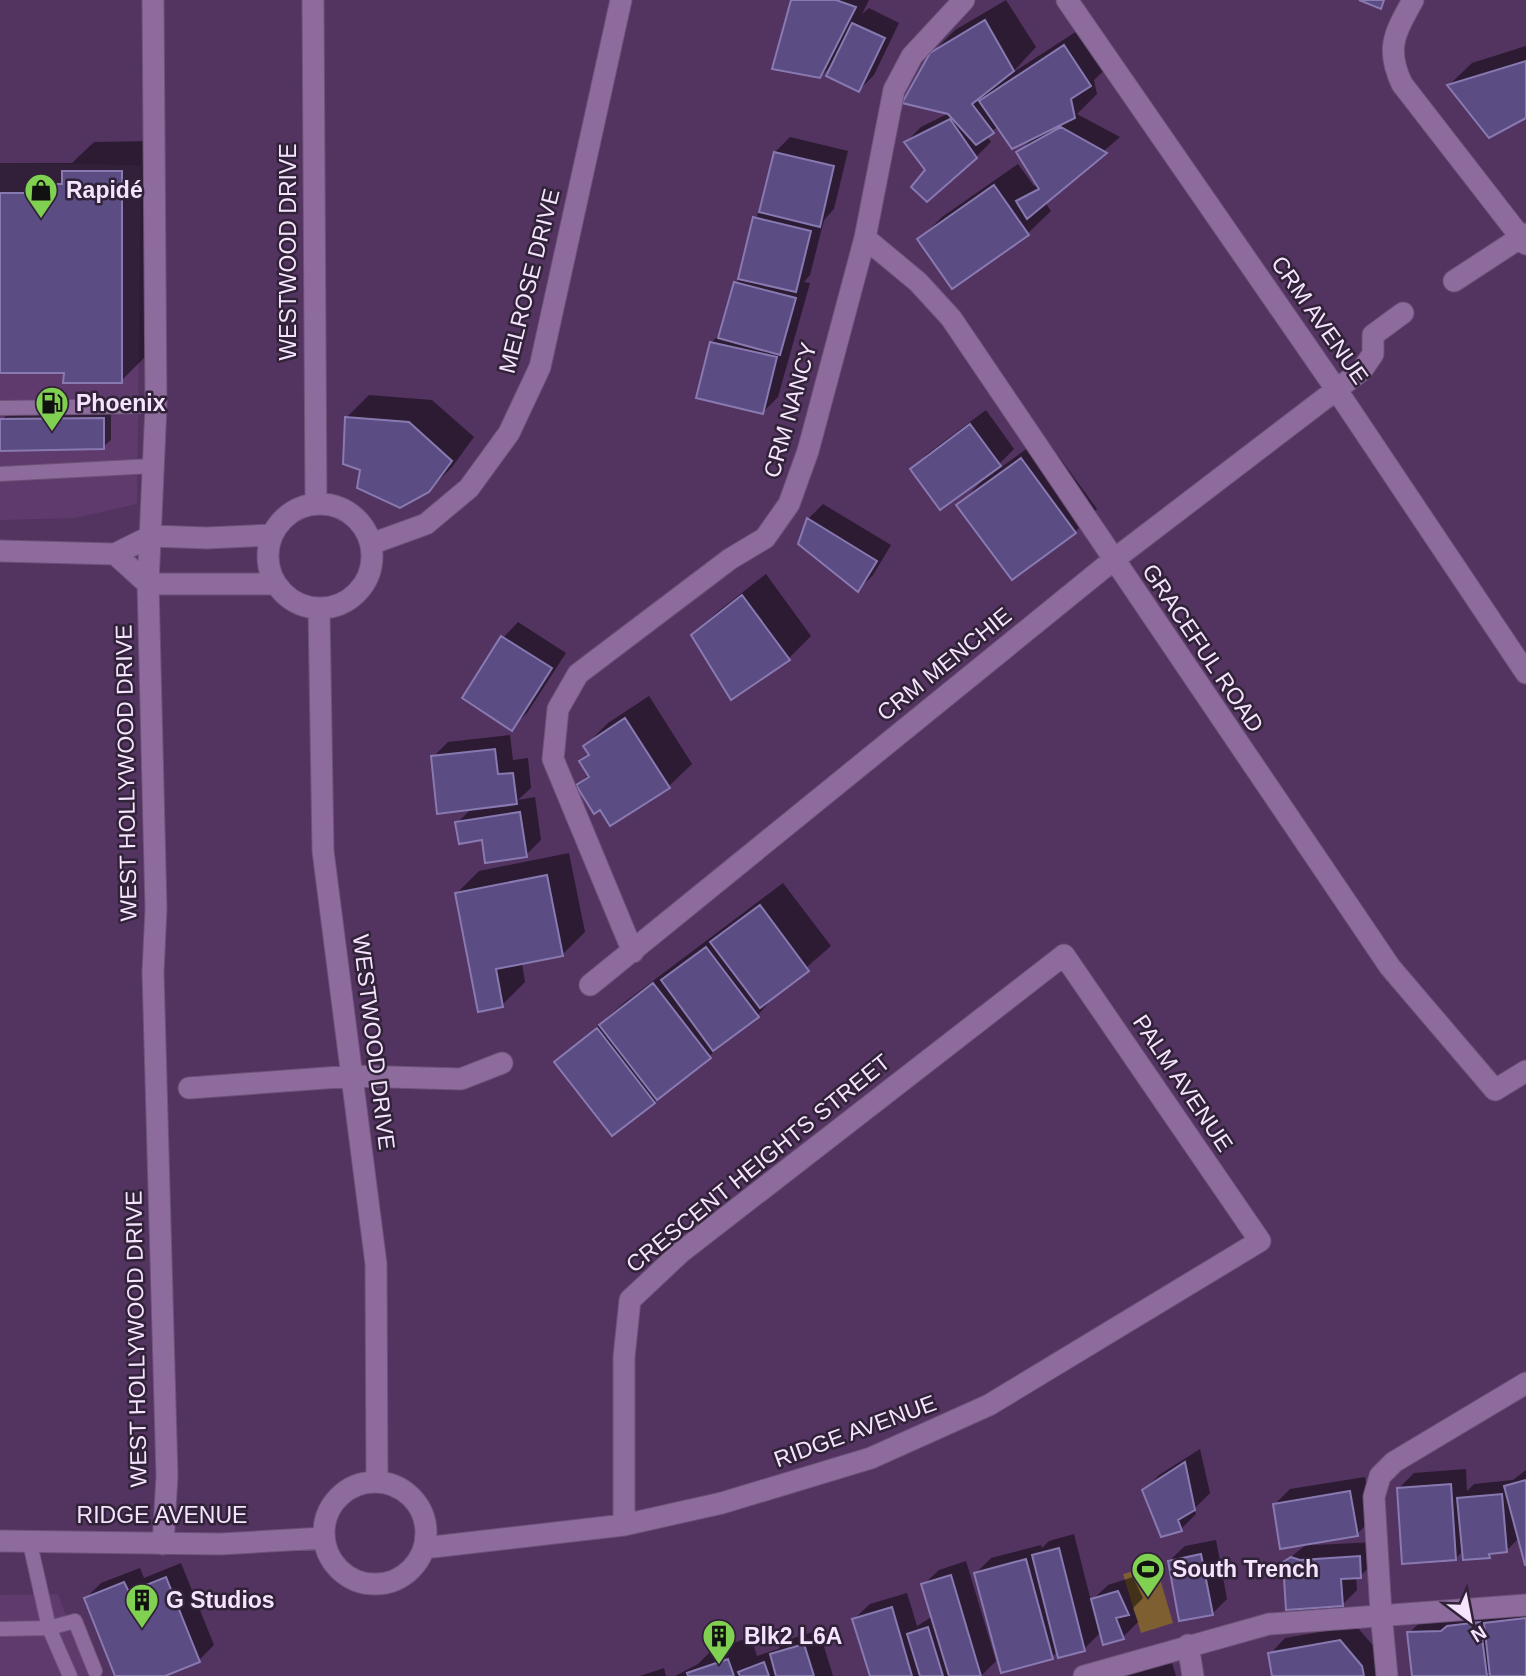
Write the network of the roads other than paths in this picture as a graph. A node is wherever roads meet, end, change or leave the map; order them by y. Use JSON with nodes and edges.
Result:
{"nodes":[{"id":1,"x":153,"y":0,"type":"edge"},
{"id":2,"x":313,"y":0,"type":"edge"},
{"id":3,"x":621,"y":0,"type":"edge"},
{"id":4,"x":964,"y":0,"type":"edge"},
{"id":5,"x":1067,"y":0,"type":"edge"},
{"id":6,"x":1413,"y":0,"type":"edge"},
{"id":7,"x":865,"y":238,"type":"junction"},
{"id":8,"x":1524,"y":238,"type":"edge"},
{"id":9,"x":1454,"y":281,"type":"dead end"},
{"id":10,"x":1403,"y":313,"type":"dead end"},
{"id":11,"x":1336,"y":389,"type":"junction"},
{"id":12,"x":156,"y":406,"type":"junction"},
{"id":13,"x":0,"y":408,"type":"edge"},
{"id":14,"x":153,"y":466,"type":"junction"},
{"id":15,"x":0,"y":474,"type":"edge"},
{"id":16,"x":316,"y":504,"type":"junction"},
{"id":17,"x":272,"y":535,"type":"junction"},
{"id":18,"x":151,"y":536,"type":"junction"},
{"id":19,"x":371,"y":544,"type":"junction"},
{"id":20,"x":0,"y":551,"type":"edge"},
{"id":21,"x":115,"y":554,"type":"junction"},
{"id":22,"x":1112,"y":561,"type":"junction"},
{"id":23,"x":148,"y":584,"type":"junction"},
{"id":24,"x":275,"y":584,"type":"junction"},
{"id":25,"x":319,"y":609,"type":"junction"},
{"id":26,"x":1526,"y":673,"type":"edge"},
{"id":27,"x":633,"y":952,"type":"junction"},
{"id":28,"x":1064,"y":955,"type":"joint"},
{"id":29,"x":590,"y":985,"type":"dead end"},
{"id":30,"x":502,"y":1063,"type":"dead end"},
{"id":31,"x":1526,"y":1071,"type":"edge"},
{"id":32,"x":353,"y":1076,"type":"junction"},
{"id":33,"x":188,"y":1088,"type":"dead end"},
{"id":34,"x":1259,"y":1241,"type":"joint"},
{"id":35,"x":1526,"y":1383,"type":"edge"},
{"id":36,"x":377,"y":1482,"type":"junction"},
{"id":37,"x":624,"y":1525,"type":"junction"},
{"id":38,"x":323,"y":1538,"type":"junction"},
{"id":39,"x":29,"y":1539,"type":"junction"},
{"id":40,"x":0,"y":1541,"type":"edge"},
{"id":41,"x":163,"y":1544,"type":"junction"},
{"id":42,"x":424,"y":1548,"type":"junction"},
{"id":43,"x":1526,"y":1605,"type":"edge"},
{"id":44,"x":1381,"y":1613,"type":"junction"},
{"id":45,"x":49,"y":1628,"type":"junction"},
{"id":46,"x":0,"y":1629,"type":"edge"},
{"id":47,"x":1188,"y":1645,"type":"junction"},
{"id":48,"x":96,"y":1671,"type":"dead end"},
{"id":49,"x":71,"y":1676,"type":"edge"},
{"id":50,"x":1084,"y":1676,"type":"edge"},
{"id":51,"x":1193,"y":1676,"type":"edge"},
{"id":52,"x":1387,"y":1676,"type":"edge"}],
"edges":[{"from":1,"to":12,"type":"street","name":"WEST HOLLYWOOD DRIVE"},
{"from":2,"to":16,"type":"street","name":"WESTWOOD DRIVE"},
{"from":3,"to":19,"type":"street","name":"MELROSE DRIVE"},
{"from":4,"to":7,"type":"street","name":"CRM NANCY"},
{"from":5,"to":11,"type":"street","name":"CRM AVENUE"},
{"from":6,"to":8,"type":"street"},
{"from":7,"to":22,"type":"street","name":"GRACEFUL ROAD"},
{"from":7,"to":27,"type":"street","name":"CRM NANCY"},
{"from":8,"to":9,"type":"street"},
{"from":10,"to":11,"type":"street","name":"CRM MENCHIE"},
{"from":11,"to":22,"type":"street","name":"CRM MENCHIE"},
{"from":11,"to":26,"type":"street","name":"CRM AVENUE"},
{"from":12,"to":13,"type":"lane"},
{"from":12,"to":14,"type":"street","name":"WEST HOLLYWOOD DRIVE"},
{"from":14,"to":15,"type":"lane"},
{"from":14,"to":18,"type":"street","name":"WEST HOLLYWOOD DRIVE"},
{"from":16,"to":17,"type":"street"},
{"from":16,"to":19,"type":"street"},
{"from":17,"to":18,"type":"street"},
{"from":17,"to":24,"type":"street"},
{"from":18,"to":21,"type":"street"},
{"from":18,"to":23,"type":"street","name":"WEST HOLLYWOOD DRIVE"},
{"from":19,"to":25,"type":"street"},
{"from":20,"to":21,"type":"street"},
{"from":21,"to":23,"type":"street"},
{"from":22,"to":27,"type":"street","name":"CRM MENCHIE"},
{"from":22,"to":31,"type":"street","name":"GRACEFUL ROAD"},
{"from":23,"to":24,"type":"street"},
{"from":23,"to":41,"type":"street","name":"WEST HOLLYWOOD DRIVE"},
{"from":24,"to":25,"type":"street"},
{"from":25,"to":32,"type":"street","name":"WESTWOOD DRIVE"},
{"from":27,"to":29,"type":"street","name":"CRM MENCHIE"},
{"from":28,"to":34,"type":"street","name":"PALM AVENUE"},
{"from":28,"to":37,"type":"street","name":"CRESCENT HEIGHTS STREET"},
{"from":30,"to":32,"type":"street"},
{"from":32,"to":33,"type":"street"},
{"from":32,"to":36,"type":"street","name":"WESTWOOD DRIVE"},
{"from":34,"to":37,"type":"street","name":"RIDGE AVENUE"},
{"from":35,"to":44,"type":"street"},
{"from":36,"to":38,"type":"street"},
{"from":36,"to":42,"type":"street"},
{"from":37,"to":42,"type":"street","name":"RIDGE AVENUE"},
{"from":38,"to":41,"type":"street","name":"RIDGE AVENUE"},
{"from":38,"to":42,"type":"street"},
{"from":39,"to":40,"type":"street","name":"RIDGE AVENUE"},
{"from":39,"to":41,"type":"street","name":"RIDGE AVENUE"},
{"from":39,"to":45,"type":"lane"},
{"from":43,"to":44,"type":"street"},
{"from":44,"to":47,"type":"street"},
{"from":44,"to":52,"type":"street"},
{"from":45,"to":46,"type":"lane"},
{"from":45,"to":48,"type":"lane"},
{"from":45,"to":49,"type":"lane"},
{"from":47,"to":50,"type":"street"},
{"from":47,"to":51,"type":"street"}]}
